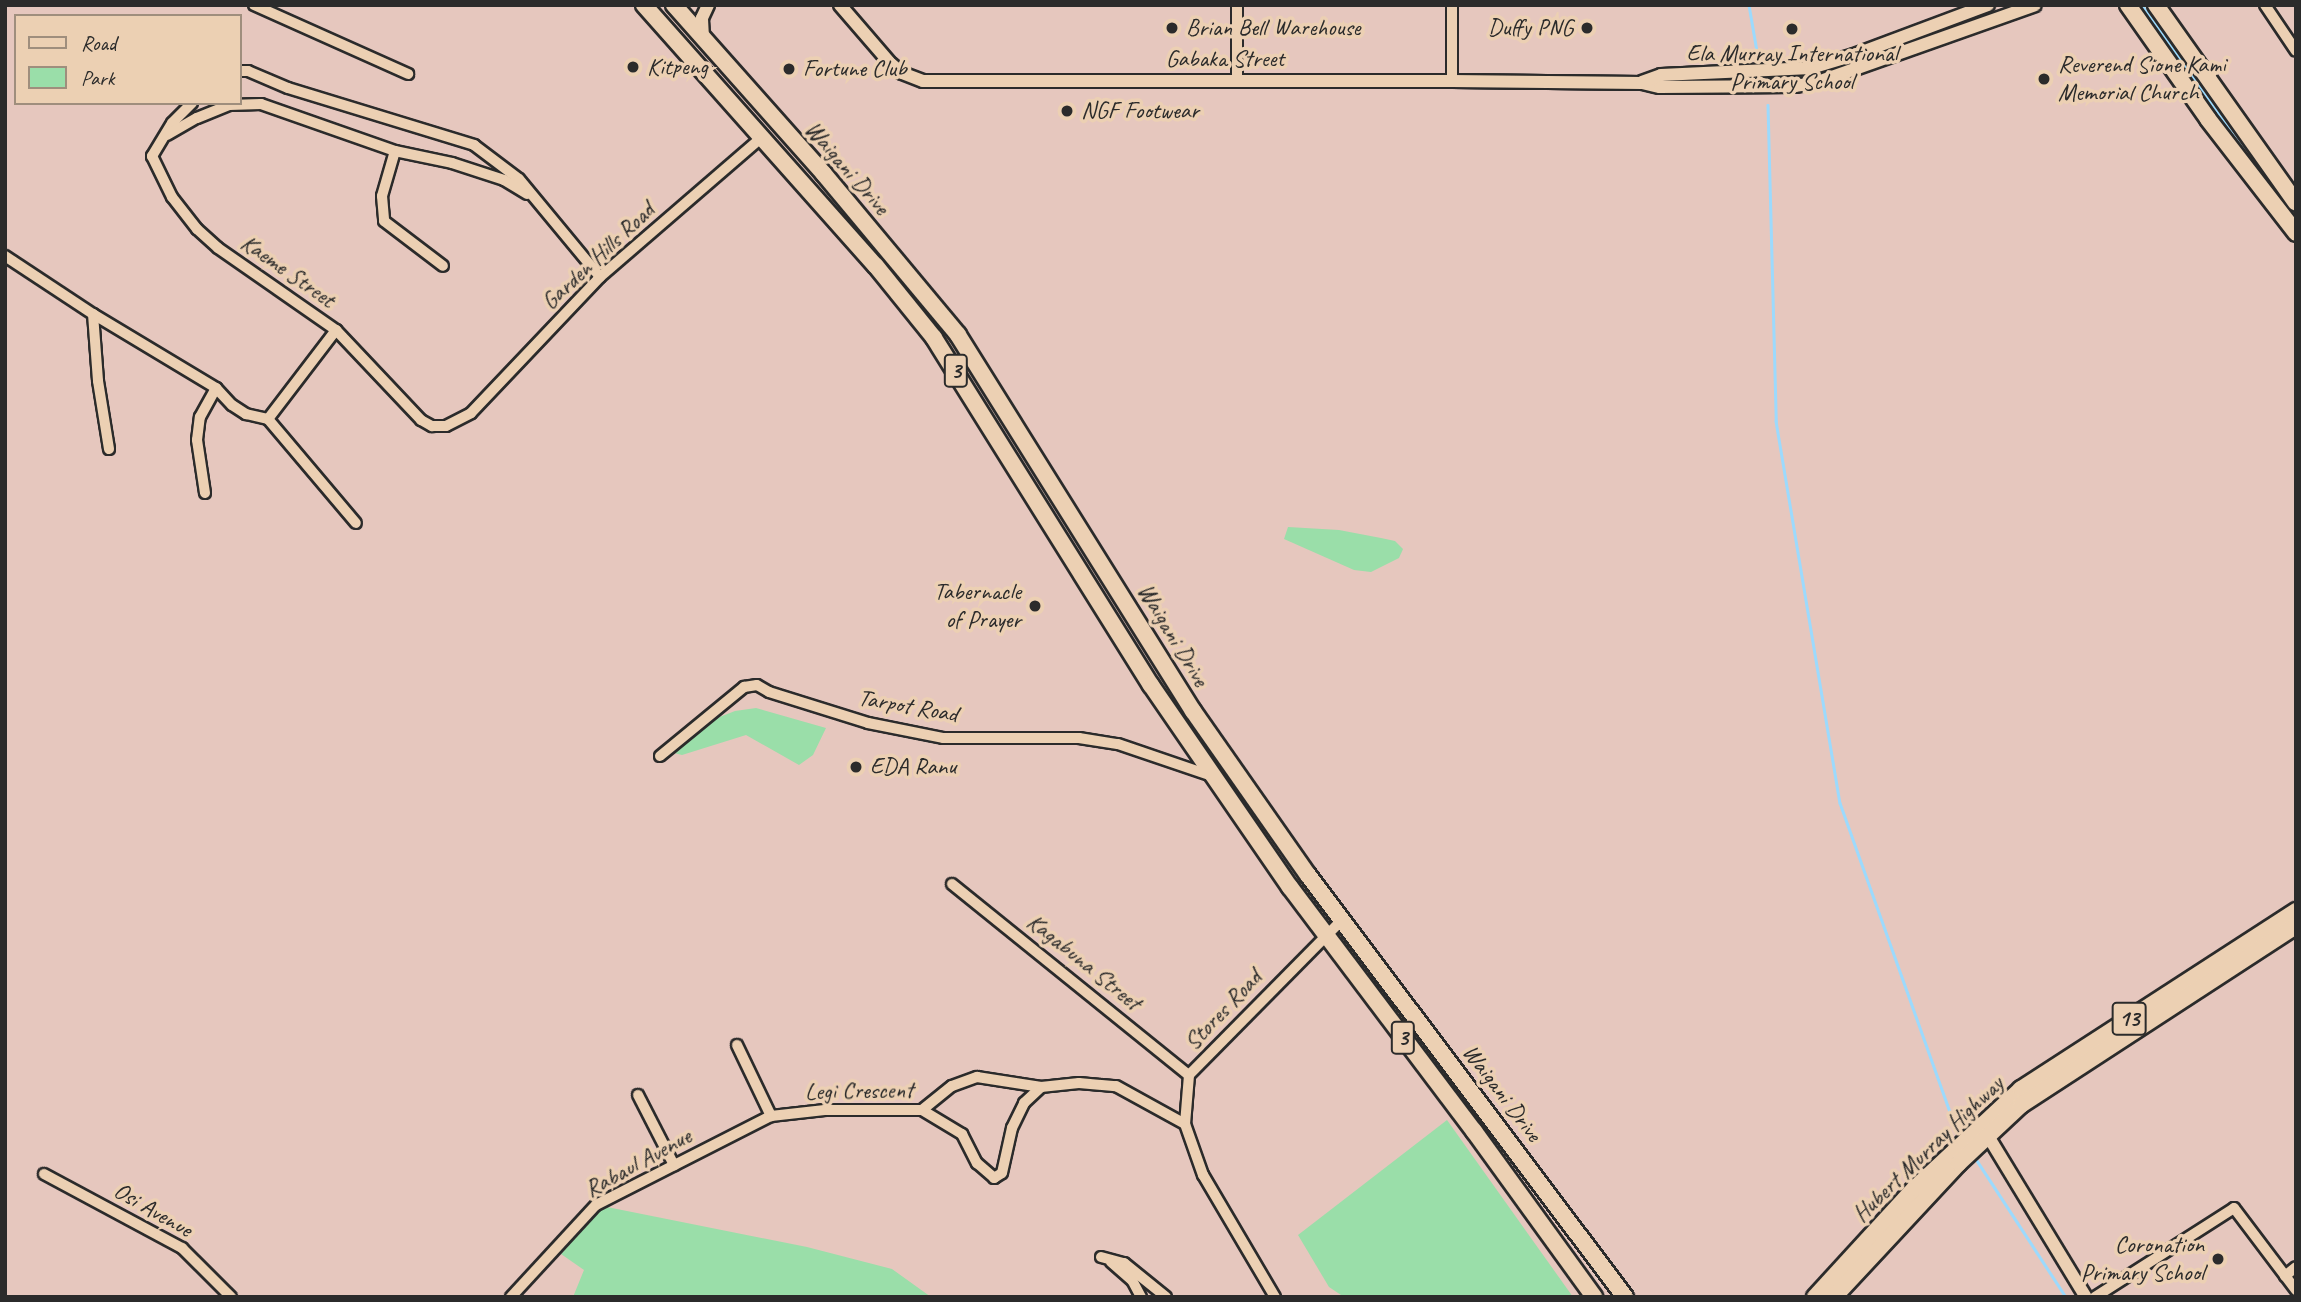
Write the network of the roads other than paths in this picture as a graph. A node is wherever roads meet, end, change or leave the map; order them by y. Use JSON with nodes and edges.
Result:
{"nodes":[{"id":1,"x":254,"y":5,"type":"edge"},
{"id":2,"x":644,"y":5,"type":"edge"},
{"id":3,"x":659,"y":5,"type":"edge"},
{"id":4,"x":674,"y":5,"type":"edge"},
{"id":5,"x":708,"y":5,"type":"edge"},
{"id":6,"x":840,"y":5,"type":"edge"},
{"id":7,"x":1237,"y":5,"type":"edge"},
{"id":8,"x":1452,"y":5,"type":"edge"},
{"id":9,"x":1988,"y":5,"type":"edge"},
{"id":10,"x":2035,"y":5,"type":"edge"},
{"id":11,"x":2127,"y":5,"type":"edge"},
{"id":12,"x":2156,"y":5,"type":"edge"},
{"id":13,"x":2265,"y":5,"type":"edge"},
{"id":14,"x":703,"y":39,"type":"junction"},
{"id":15,"x":2296,"y":51,"type":"edge"},
{"id":16,"x":242,"y":71,"type":"edge"},
{"id":17,"x":408,"y":74,"type":"dead end"},
{"id":18,"x":1237,"y":79,"type":"junction"},
{"id":19,"x":1452,"y":81,"type":"junction"},
{"id":20,"x":1642,"y":82,"type":"junction"},
{"id":21,"x":713,"y":85,"type":"junction"},
{"id":22,"x":190,"y":105,"type":"edge"},
{"id":23,"x":163,"y":137,"type":"junction"},
{"id":24,"x":761,"y":138,"type":"junction"},
{"id":25,"x":395,"y":151,"type":"junction"},
{"id":26,"x":824,"y":174,"type":"junction"},
{"id":27,"x":531,"y":197,"type":"junction"},
{"id":28,"x":2296,"y":203,"type":"edge"},
{"id":29,"x":2294,"y":227,"type":"edge"},
{"id":30,"x":5,"y":256,"type":"edge"},
{"id":31,"x":443,"y":266,"type":"dead end"},
{"id":32,"x":876,"y":266,"type":"junction"},
{"id":33,"x":907,"y":274,"type":"junction"},
{"id":34,"x":600,"y":277,"type":"junction"},
{"id":35,"x":93,"y":314,"type":"junction"},
{"id":36,"x":336,"y":330,"type":"junction"},
{"id":37,"x":952,"y":365,"type":"junction"},
{"id":38,"x":216,"y":388,"type":"junction"},
{"id":39,"x":471,"y":412,"type":"joint"},
{"id":40,"x":268,"y":419,"type":"junction"},
{"id":41,"x":109,"y":449,"type":"dead end"},
{"id":42,"x":205,"y":493,"type":"dead end"},
{"id":43,"x":356,"y":523,"type":"dead end"},
{"id":44,"x":1141,"y":626,"type":"junction"},
{"id":45,"x":1191,"y":743,"type":"junction"},
{"id":46,"x":660,"y":756,"type":"dead end"},
{"id":47,"x":1215,"y":778,"type":"junction"},
{"id":48,"x":952,"y":884,"type":"dead end"},
{"id":49,"x":2296,"y":911,"type":"edge"},
{"id":50,"x":1342,"y":920,"type":"junction"},
{"id":51,"x":2296,"y":926,"type":"edge"},
{"id":52,"x":1325,"y":937,"type":"junction"},
{"id":53,"x":737,"y":1045,"type":"dead end"},
{"id":54,"x":1189,"y":1075,"type":"junction"},
{"id":55,"x":1041,"y":1087,"type":"junction"},
{"id":56,"x":638,"y":1095,"type":"dead end"},
{"id":57,"x":922,"y":1110,"type":"junction"},
{"id":58,"x":771,"y":1116,"type":"junction"},
{"id":59,"x":1185,"y":1124,"type":"junction"},
{"id":60,"x":1979,"y":1138,"type":"junction"},
{"id":61,"x":1955,"y":1158,"type":"junction"},
{"id":62,"x":674,"y":1165,"type":"junction"},
{"id":63,"x":44,"y":1174,"type":"dead end"},
{"id":64,"x":2296,"y":1267,"type":"edge"},
{"id":65,"x":2285,"y":1276,"type":"junction"},
{"id":66,"x":2296,"y":1290,"type":"edge"},
{"id":67,"x":231,"y":1297,"type":"edge"},
{"id":68,"x":511,"y":1297,"type":"edge"},
{"id":69,"x":1142,"y":1297,"type":"edge"},
{"id":70,"x":1166,"y":1297,"type":"edge"},
{"id":71,"x":1275,"y":1297,"type":"edge"},
{"id":72,"x":1594,"y":1297,"type":"edge"},
{"id":73,"x":1625,"y":1297,"type":"edge"},
{"id":74,"x":1815,"y":1297,"type":"edge"},
{"id":75,"x":1834,"y":1297,"type":"edge"},
{"id":76,"x":2086,"y":1297,"type":"edge"},
{"id":77,"x":2095,"y":1297,"type":"edge"}],
"edges":[{"from":1,"to":17,"type":"street"},
{"from":2,"to":21,"type":"main road","name":"Waigani Drive","number":"3"},
{"from":3,"to":21,"type":"main road"},
{"from":4,"to":14,"type":"main road","name":"Waigani Drive","number":"3"},
{"from":5,"to":14,"type":"street"},
{"from":6,"to":18,"type":"street","name":"Gabaka Street"},
{"from":7,"to":18,"type":"street"},
{"from":8,"to":19,"type":"street"},
{"from":9,"to":20,"type":"street","name":"Gabaka Street"},
{"from":10,"to":20,"type":"street","name":"Gabaka Street"},
{"from":11,"to":29,"type":"main road"},
{"from":12,"to":28,"type":"main road"},
{"from":13,"to":15,"type":"street"},
{"from":14,"to":26,"type":"main road","name":"Waigani Drive","number":"3"},
{"from":16,"to":27,"type":"street"},
{"from":18,"to":19,"type":"street","name":"Gabaka Street"},
{"from":19,"to":20,"type":"street","name":"Gabaka Street"},
{"from":21,"to":24,"type":"main road","name":"Waigani Drive","number":"3"},
{"from":22,"to":23,"type":"street","name":"Kaeme Street"},
{"from":23,"to":25,"type":"street"},
{"from":23,"to":36,"type":"street","name":"Kaeme Street"},
{"from":24,"to":32,"type":"main road","name":"Waigani Drive","number":"3"},
{"from":24,"to":34,"type":"street","name":"Garden Hills Road"},
{"from":25,"to":27,"type":"street"},
{"from":25,"to":31,"type":"street"},
{"from":26,"to":32,"type":"main road"},
{"from":26,"to":33,"type":"main road","name":"Waigani Drive","number":"3"},
{"from":27,"to":34,"type":"street"},
{"from":30,"to":35,"type":"street"},
{"from":32,"to":37,"type":"main road","name":"Waigani Drive","number":"3"},
{"from":33,"to":37,"type":"main road"},
{"from":33,"to":44,"type":"main road","name":"Waigani Drive","number":"3"},
{"from":34,"to":39,"type":"street","name":"Garden Hills Road"},
{"from":35,"to":38,"type":"street"},
{"from":35,"to":41,"type":"street"},
{"from":36,"to":39,"type":"street","name":"Kaeme Street"},
{"from":36,"to":40,"type":"street"},
{"from":37,"to":45,"type":"main road","name":"Waigani Drive","number":"3"},
{"from":38,"to":40,"type":"street"},
{"from":38,"to":42,"type":"street"},
{"from":40,"to":43,"type":"street"},
{"from":44,"to":45,"type":"main road"},
{"from":44,"to":50,"type":"main road","name":"Waigani Drive","number":"3"},
{"from":45,"to":47,"type":"main road","name":"Waigani Drive","number":"3"},
{"from":46,"to":47,"type":"street","name":"Tarpot Road"},
{"from":47,"to":52,"type":"main road","name":"Waigani Drive","number":"3"},
{"from":48,"to":54,"type":"street","name":"Kagabuna Street"},
{"from":49,"to":60,"type":"main road","name":"Hubert Murray Highway","number":"13"},
{"from":50,"to":52,"type":"street","name":"Stores Road"},
{"from":50,"to":73,"type":"main road","name":"Waigani Drive","number":"3"},
{"from":51,"to":60,"type":"main road","name":"Hubert Murray Highway","number":"13"},
{"from":52,"to":54,"type":"street","name":"Stores Road"},
{"from":52,"to":72,"type":"main road","name":"Waigani Drive","number":"3"},
{"from":53,"to":58,"type":"street"},
{"from":54,"to":59,"type":"street","name":"Stores Road"},
{"from":55,"to":57,"type":"street"},
{"from":55,"to":57,"type":"street","name":"Legi Crescent"},
{"from":55,"to":59,"type":"street"},
{"from":56,"to":62,"type":"street"},
{"from":57,"to":58,"type":"street","name":"Legi Crescent"},
{"from":58,"to":62,"type":"street","name":"Rabaul Avenue"},
{"from":59,"to":71,"type":"street","name":"Stores Road"},
{"from":60,"to":61,"type":"main road","name":"Hubert Murray Highway","number":"13"},
{"from":60,"to":76,"type":"street"},
{"from":61,"to":74,"type":"main road","name":"Hubert Murray Highway","number":"13"},
{"from":61,"to":75,"type":"main road","name":"Hubert Murray Highway","number":"13"},
{"from":62,"to":68,"type":"street","name":"Rabaul Avenue"},
{"from":63,"to":67,"type":"street","name":"Osi Avenue"},
{"from":64,"to":65,"type":"street"},
{"from":65,"to":66,"type":"street"},
{"from":65,"to":77,"type":"street"},
{"from":69,"to":70,"type":"street"}]}
